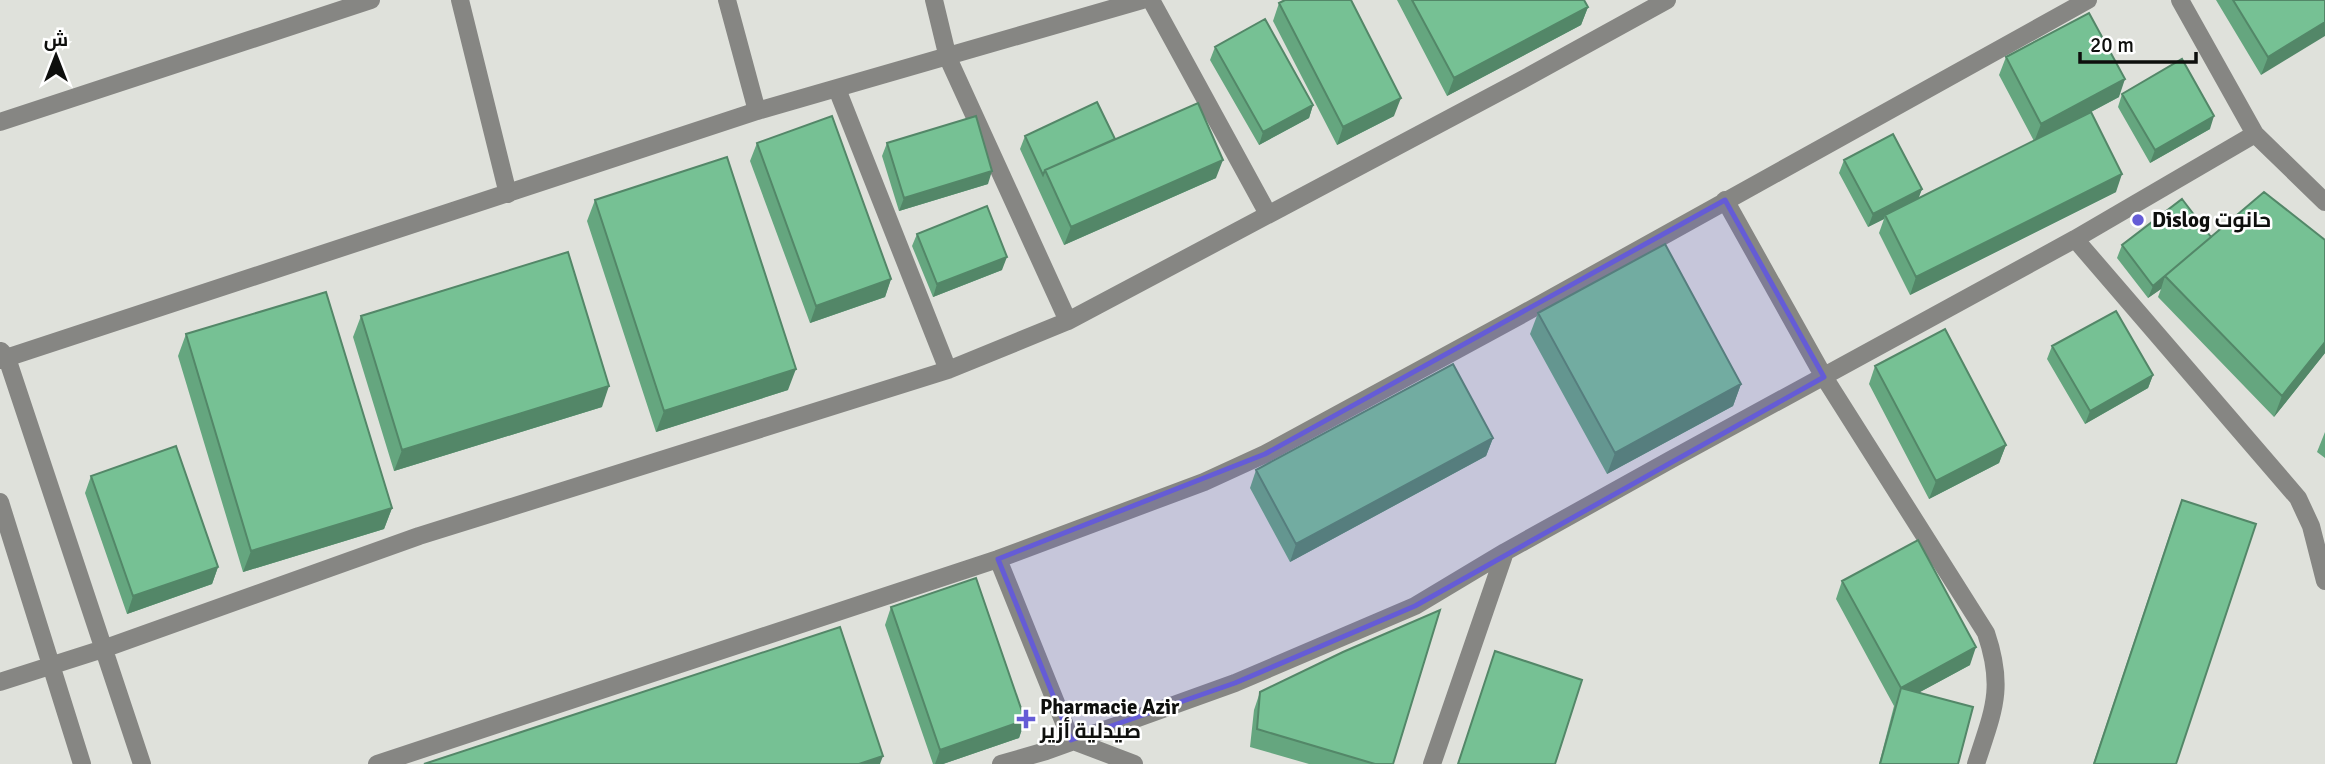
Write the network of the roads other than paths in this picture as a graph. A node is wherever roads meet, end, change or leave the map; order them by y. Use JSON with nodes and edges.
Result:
{"nodes":[{"id":1,"x":370,"y":0,"type":"edge"},
{"id":2,"x":460,"y":0,"type":"edge"},
{"id":3,"x":727,"y":0,"type":"edge"},
{"id":4,"x":934,"y":0,"type":"edge"},
{"id":5,"x":1142,"y":0,"type":"edge"},
{"id":6,"x":1151,"y":0,"type":"edge"},
{"id":7,"x":1667,"y":0,"type":"edge"},
{"id":8,"x":2088,"y":0,"type":"edge"},
{"id":9,"x":2180,"y":0,"type":"edge"},
{"id":10,"x":948,"y":58,"type":"junction"},
{"id":11,"x":837,"y":89,"type":"junction"},
{"id":12,"x":757,"y":111,"type":"junction"},
{"id":13,"x":0,"y":122,"type":"edge"},
{"id":14,"x":2255,"y":134,"type":"junction"},
{"id":15,"x":508,"y":194,"type":"junction"},
{"id":16,"x":1725,"y":200,"type":"junction"},
{"id":17,"x":2325,"y":202,"type":"edge"},
{"id":18,"x":1268,"y":214,"type":"junction"},
{"id":19,"x":2075,"y":239,"type":"junction"},
{"id":20,"x":1068,"y":321,"type":"junction"},
{"id":21,"x":2,"y":356,"type":"edge"},
{"id":22,"x":948,"y":370,"type":"junction"},
{"id":23,"x":1824,"y":377,"type":"junction"},
{"id":24,"x":0,"y":502,"type":"edge"},
{"id":25,"x":1505,"y":552,"type":"junction"},
{"id":26,"x":998,"y":559,"type":"junction"},
{"id":27,"x":2325,"y":581,"type":"edge"},
{"id":28,"x":103,"y":649,"type":"junction"},
{"id":29,"x":52,"y":665,"type":"junction"},
{"id":30,"x":0,"y":682,"type":"edge"},
{"id":31,"x":1071,"y":740,"type":"junction"},
{"id":32,"x":1044,"y":757,"type":"edge"},
{"id":33,"x":82,"y":764,"type":"edge"},
{"id":34,"x":142,"y":764,"type":"edge"},
{"id":35,"x":377,"y":764,"type":"edge"},
{"id":36,"x":1001,"y":764,"type":"edge"},
{"id":37,"x":1134,"y":764,"type":"edge"},
{"id":38,"x":1432,"y":764,"type":"edge"},
{"id":39,"x":1976,"y":764,"type":"edge"}],
"edges":[{"from":1,"to":13,"type":"street"},
{"from":2,"to":15,"type":"street"},
{"from":3,"to":12,"type":"street"},
{"from":4,"to":10,"type":"street"},
{"from":5,"to":10,"type":"street"},
{"from":6,"to":18,"type":"street"},
{"from":7,"to":18,"type":"street"},
{"from":8,"to":16,"type":"street"},
{"from":9,"to":14,"type":"street"},
{"from":10,"to":11,"type":"street"},
{"from":10,"to":20,"type":"street"},
{"from":11,"to":12,"type":"street"},
{"from":11,"to":22,"type":"street"},
{"from":12,"to":15,"type":"street"},
{"from":14,"to":17,"type":"street"},
{"from":14,"to":19,"type":"street"},
{"from":15,"to":21,"type":"street"},
{"from":16,"to":23,"type":"street"},
{"from":16,"to":26,"type":"street"},
{"from":18,"to":20,"type":"street"},
{"from":19,"to":23,"type":"street"},
{"from":19,"to":27,"type":"street"},
{"from":20,"to":22,"type":"street"},
{"from":21,"to":28,"type":"street"},
{"from":22,"to":28,"type":"street"},
{"from":23,"to":25,"type":"street"},
{"from":23,"to":39,"type":"street"},
{"from":24,"to":29,"type":"street"},
{"from":25,"to":31,"type":"street"},
{"from":25,"to":38,"type":"street"},
{"from":26,"to":31,"type":"street"},
{"from":26,"to":35,"type":"street"},
{"from":28,"to":29,"type":"street"},
{"from":28,"to":34,"type":"street"},
{"from":29,"to":30,"type":"street"},
{"from":29,"to":33,"type":"street"},
{"from":31,"to":32,"type":"street"},
{"from":31,"to":37,"type":"street"},
{"from":32,"to":36,"type":"street"}]}
